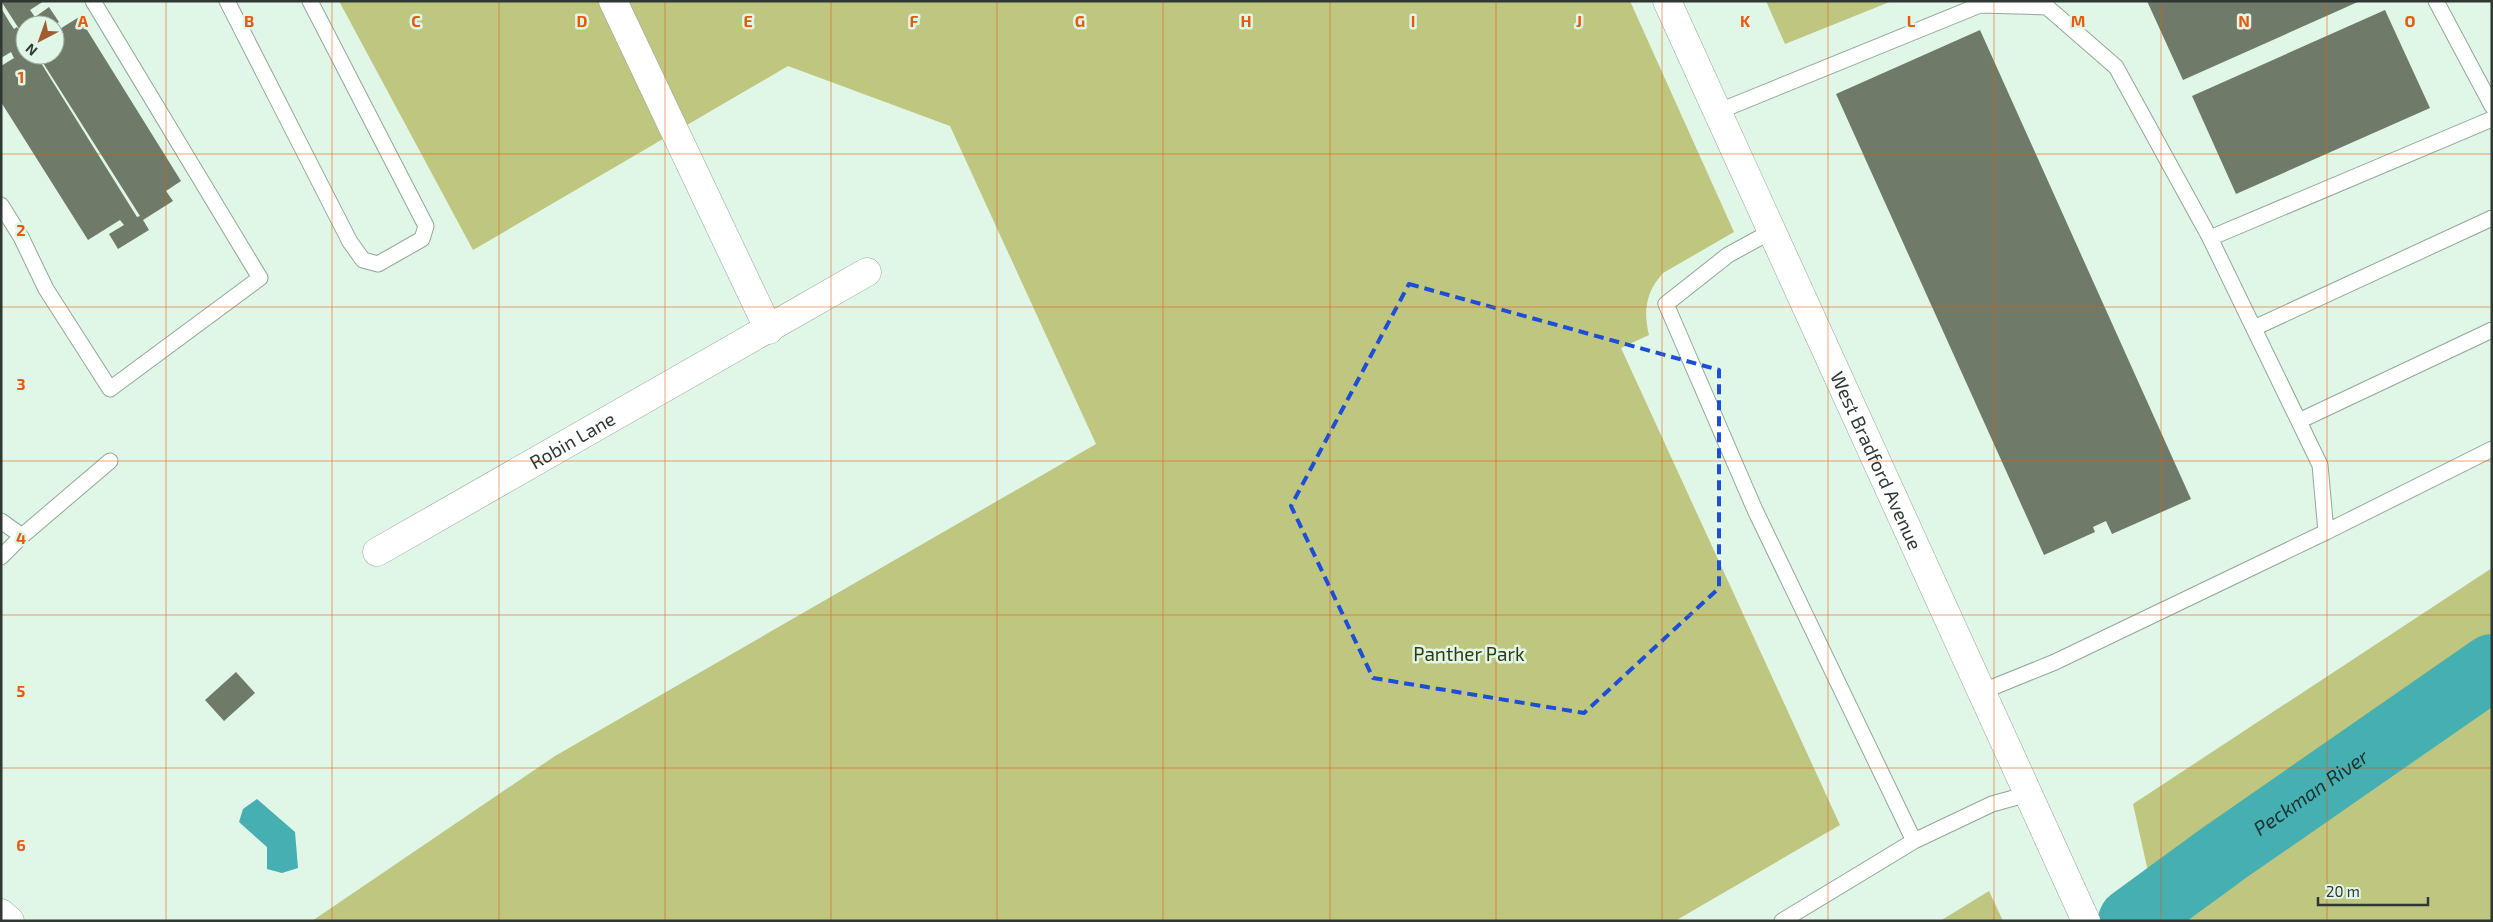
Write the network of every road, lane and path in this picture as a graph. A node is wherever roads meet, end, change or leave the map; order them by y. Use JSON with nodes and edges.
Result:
{"nodes":[{"id":1,"x":93,"y":1,"type":"edge"},
{"id":2,"x":227,"y":1,"type":"edge"},
{"id":3,"x":310,"y":1,"type":"edge"},
{"id":4,"x":613,"y":1,"type":"edge"},
{"id":5,"x":1667,"y":1,"type":"edge"},
{"id":6,"x":2436,"y":1,"type":"edge"},
{"id":7,"x":2050,"y":4,"type":"edge"},
{"id":8,"x":2492,"y":106,"type":"edge"},
{"id":9,"x":1718,"y":112,"type":"junction"},
{"id":10,"x":2492,"y":119,"type":"edge"},
{"id":11,"x":1,"y":205,"type":"edge"},
{"id":12,"x":2492,"y":218,"type":"edge"},
{"id":13,"x":1772,"y":231,"type":"junction"},
{"id":14,"x":2210,"y":238,"type":"junction"},
{"id":15,"x":867,"y":272,"type":"dead end"},
{"id":16,"x":2254,"y":328,"type":"junction"},
{"id":17,"x":769,"y":330,"type":"junction"},
{"id":18,"x":2492,"y":330,"type":"edge"},
{"id":19,"x":2299,"y":421,"type":"junction"},
{"id":20,"x":2492,"y":449,"type":"edge"},
{"id":21,"x":110,"y":461,"type":"dead end"},
{"id":22,"x":1,"y":520,"type":"edge"},
{"id":23,"x":2326,"y":532,"type":"junction"},
{"id":24,"x":22,"y":536,"type":"junction"},
{"id":25,"x":377,"y":552,"type":"dead end"},
{"id":26,"x":1,"y":557,"type":"edge"},
{"id":27,"x":1982,"y":692,"type":"junction"},
{"id":28,"x":2028,"y":794,"type":"junction"},
{"id":29,"x":1914,"y":841,"type":"junction"},
{"id":30,"x":1,"y":913,"type":"edge"},
{"id":31,"x":10,"y":921,"type":"edge"},
{"id":32,"x":1782,"y":921,"type":"edge"},
{"id":33,"x":2086,"y":921,"type":"edge"}],
"edges":[{"from":1,"to":11,"type":"lane"},
{"from":2,"to":3,"type":"lane"},
{"from":4,"to":17,"type":"street"},
{"from":5,"to":9,"type":"street","name":"West Bradford Avenue"},
{"from":6,"to":8,"type":"lane"},
{"from":7,"to":9,"type":"lane"},
{"from":7,"to":14,"type":"lane"},
{"from":9,"to":13,"type":"street","name":"West Bradford Avenue"},
{"from":10,"to":14,"type":"lane"},
{"from":12,"to":16,"type":"lane"},
{"from":13,"to":27,"type":"street","name":"West Bradford Avenue"},
{"from":13,"to":29,"type":"lane"},
{"from":14,"to":16,"type":"lane"},
{"from":15,"to":17,"type":"street","name":"Robin Lane"},
{"from":16,"to":19,"type":"lane"},
{"from":17,"to":25,"type":"street","name":"Robin Lane"},
{"from":18,"to":19,"type":"lane"},
{"from":19,"to":23,"type":"lane"},
{"from":20,"to":23,"type":"lane"},
{"from":21,"to":24,"type":"lane"},
{"from":22,"to":24,"type":"lane"},
{"from":23,"to":27,"type":"lane"},
{"from":24,"to":26,"type":"lane"},
{"from":27,"to":28,"type":"street","name":"West Bradford Avenue"},
{"from":28,"to":29,"type":"lane"},
{"from":28,"to":33,"type":"street","name":"West Bradford Avenue"},
{"from":29,"to":32,"type":"lane"},
{"from":30,"to":31,"type":"street"}]}
